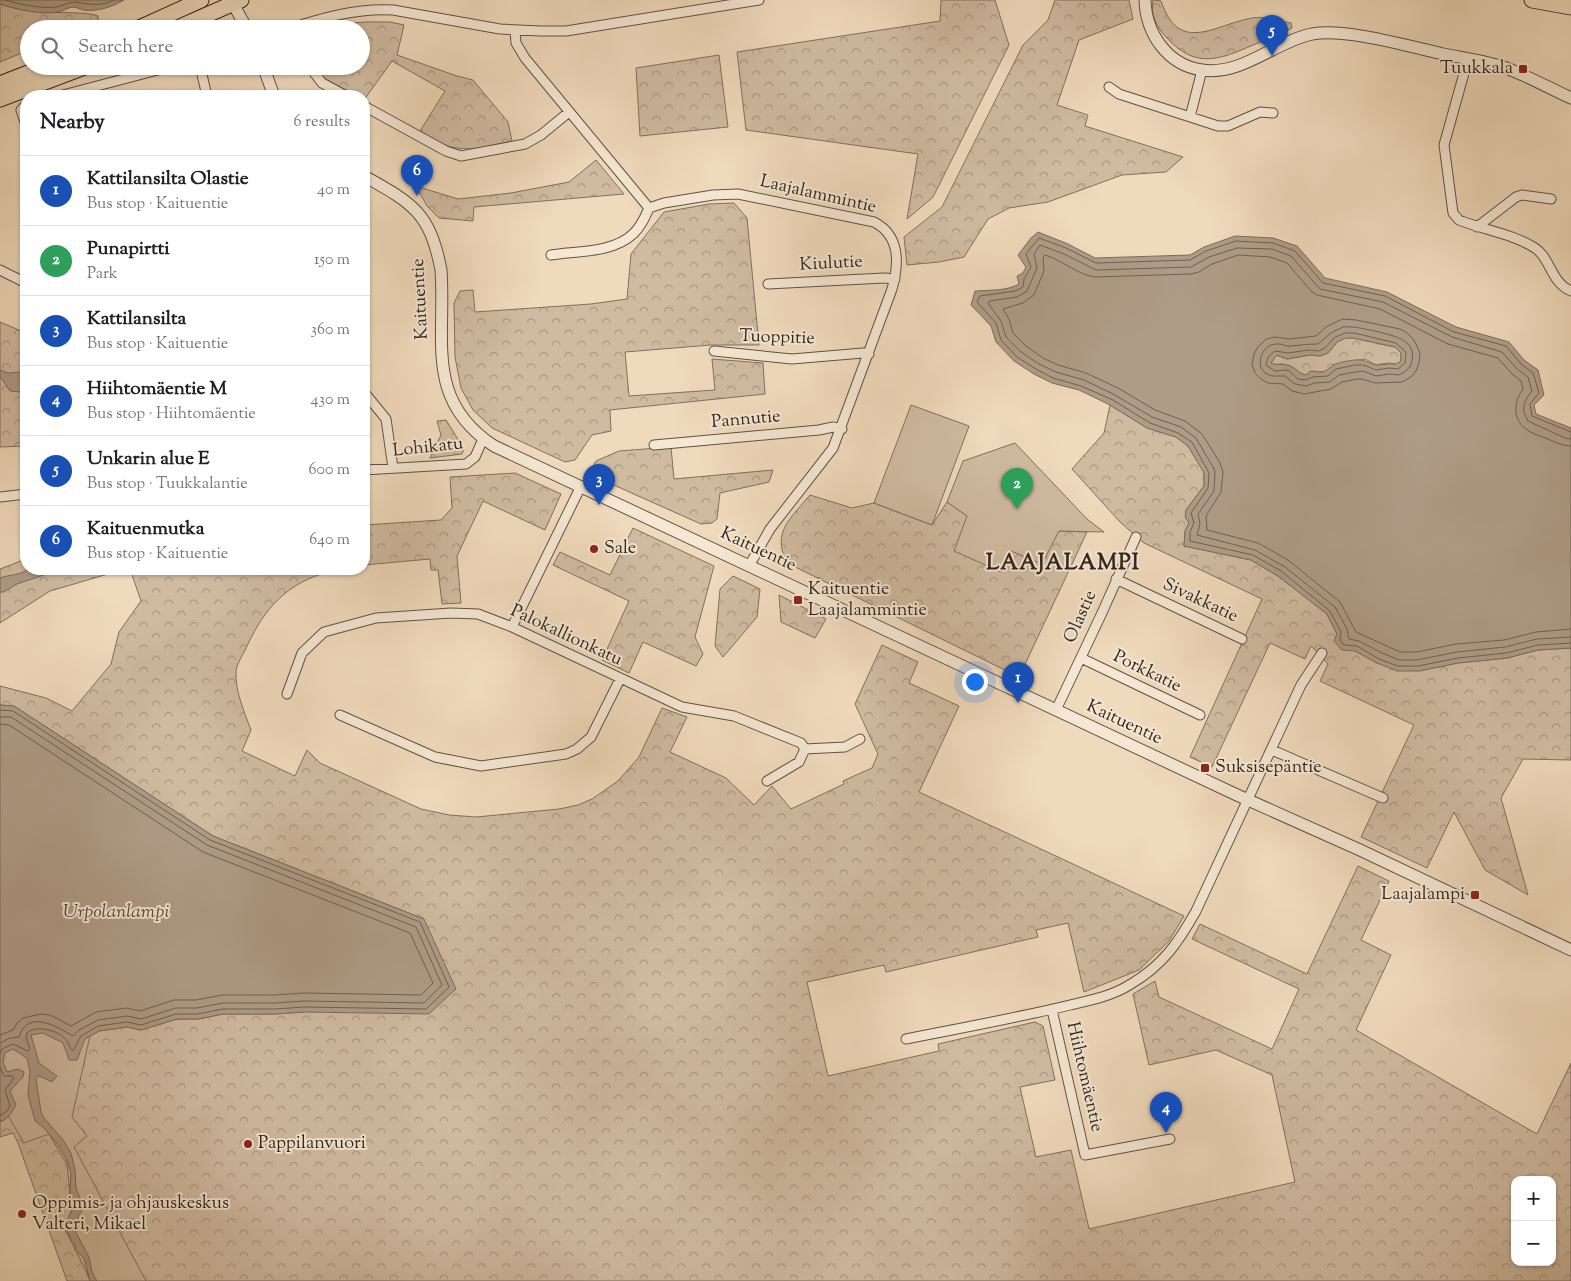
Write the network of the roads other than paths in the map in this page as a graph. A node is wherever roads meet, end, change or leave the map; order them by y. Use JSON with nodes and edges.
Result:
{"nodes":[{"id":1,"x":201,"y":0,"type":"edge"},
{"id":2,"x":759,"y":0,"type":"edge"},
{"id":3,"x":1145,"y":0,"type":"edge"},
{"id":4,"x":1532,"y":0,"type":"edge"},
{"id":5,"x":235,"y":1,"type":"edge"},
{"id":6,"x":1571,"y":7,"type":"edge"},
{"id":7,"x":157,"y":20,"type":"edge"},
{"id":8,"x":194,"y":20,"type":"edge"},
{"id":9,"x":243,"y":20,"type":"edge"},
{"id":10,"x":318,"y":20,"type":"edge"},
{"id":11,"x":515,"y":31,"type":"junction"},
{"id":12,"x":1468,"y":59,"type":"junction"},
{"id":13,"x":1202,"y":70,"type":"junction"},
{"id":14,"x":23,"y":75,"type":"edge"},
{"id":15,"x":63,"y":75,"type":"edge"},
{"id":16,"x":139,"y":75,"type":"edge"},
{"id":17,"x":202,"y":75,"type":"edge"},
{"id":18,"x":266,"y":75,"type":"edge"},
{"id":19,"x":316,"y":75,"type":"edge"},
{"id":20,"x":0,"y":84,"type":"edge"},
{"id":21,"x":1109,"y":86,"type":"dead end"},
{"id":22,"x":24,"y":90,"type":"edge"},
{"id":23,"x":82,"y":90,"type":"edge"},
{"id":24,"x":206,"y":90,"type":"edge"},
{"id":25,"x":272,"y":90,"type":"edge"},
{"id":26,"x":335,"y":90,"type":"edge"},
{"id":27,"x":20,"y":91,"type":"edge"},
{"id":28,"x":1571,"y":98,"type":"edge"},
{"id":29,"x":0,"y":99,"type":"edge"},
{"id":30,"x":370,"y":109,"type":"edge"},
{"id":31,"x":569,"y":112,"type":"junction"},
{"id":32,"x":1273,"y":113,"type":"dead end"},
{"id":33,"x":1190,"y":117,"type":"junction"},
{"id":34,"x":370,"y":179,"type":"edge"},
{"id":35,"x":1551,"y":199,"type":"dead end"},
{"id":36,"x":649,"y":208,"type":"junction"},
{"id":37,"x":1477,"y":227,"type":"junction"},
{"id":38,"x":551,"y":255,"type":"dead end"},
{"id":39,"x":0,"y":270,"type":"edge"},
{"id":40,"x":895,"y":279,"type":"junction"},
{"id":41,"x":20,"y":280,"type":"edge"},
{"id":42,"x":768,"y":284,"type":"dead end"},
{"id":43,"x":1571,"y":291,"type":"edge"},
{"id":44,"x":714,"y":352,"type":"dead end"},
{"id":45,"x":869,"y":354,"type":"junction"},
{"id":46,"x":370,"y":399,"type":"edge"},
{"id":47,"x":842,"y":429,"type":"junction"},
{"id":48,"x":483,"y":439,"type":"junction"},
{"id":49,"x":654,"y":445,"type":"dead end"},
{"id":50,"x":393,"y":468,"type":"junction"},
{"id":51,"x":370,"y":470,"type":"edge"},
{"id":52,"x":581,"y":486,"type":"junction"},
{"id":53,"x":20,"y":495,"type":"edge"},
{"id":54,"x":0,"y":497,"type":"edge"},
{"id":55,"x":1136,"y":537,"type":"dead end"},
{"id":56,"x":749,"y":566,"type":"junction"},
{"id":57,"x":1116,"y":579,"type":"junction"},
{"id":58,"x":512,"y":627,"type":"junction"},
{"id":59,"x":1242,"y":639,"type":"dead end"},
{"id":60,"x":1322,"y":653,"type":"dead end"},
{"id":61,"x":1081,"y":658,"type":"junction"},
{"id":62,"x":620,"y":679,"type":"junction"},
{"id":63,"x":287,"y":694,"type":"dead end"},
{"id":64,"x":1056,"y":710,"type":"junction"},
{"id":65,"x":340,"y":715,"type":"dead end"},
{"id":66,"x":1200,"y":716,"type":"dead end"},
{"id":67,"x":860,"y":739,"type":"dead end"},
{"id":68,"x":805,"y":749,"type":"junction"},
{"id":69,"x":1272,"y":750,"type":"junction"},
{"id":70,"x":767,"y":781,"type":"dead end"},
{"id":71,"x":1383,"y":798,"type":"dead end"},
{"id":72,"x":1248,"y":800,"type":"junction"},
{"id":73,"x":1571,"y":950,"type":"edge"},
{"id":74,"x":1052,"y":1010,"type":"junction"},
{"id":75,"x":906,"y":1039,"type":"dead end"},
{"id":76,"x":1170,"y":1139,"type":"dead end"}],
"edges":[{"from":1,"to":7,"type":"highway"},
{"from":2,"to":11,"type":"street"},
{"from":3,"to":13,"type":"street"},
{"from":4,"to":6,"type":"highway"},
{"from":5,"to":8,"type":"highway"},
{"from":5,"to":9,"type":"street"},
{"from":10,"to":11,"type":"street"},
{"from":11,"to":31,"type":"street"},
{"from":12,"to":13,"type":"street"},
{"from":12,"to":28,"type":"street"},
{"from":12,"to":37,"type":"street"},
{"from":13,"to":33,"type":"street"},
{"from":14,"to":20,"type":"highway"},
{"from":15,"to":22,"type":"highway"},
{"from":16,"to":23,"type":"street"},
{"from":17,"to":24,"type":"street"},
{"from":18,"to":25,"type":"street"},
{"from":19,"to":26,"type":"street"},
{"from":21,"to":33,"type":"street"},
{"from":27,"to":29,"type":"highway"},
{"from":30,"to":31,"type":"street"},
{"from":31,"to":36,"type":"street"},
{"from":32,"to":33,"type":"street"},
{"from":34,"to":48,"type":"street","name":"Kaituentie"},
{"from":35,"to":37,"type":"street"},
{"from":36,"to":38,"type":"street"},
{"from":36,"to":40,"type":"street","name":"Laajalammintie"},
{"from":37,"to":43,"type":"street"},
{"from":39,"to":41,"type":"street"},
{"from":40,"to":42,"type":"street","name":"Kiulutie"},
{"from":40,"to":45,"type":"street","name":"Laajalammintie"},
{"from":44,"to":45,"type":"street","name":"Tuoppitie"},
{"from":45,"to":47,"type":"street","name":"Laajalammintie"},
{"from":46,"to":50,"type":"street"},
{"from":47,"to":49,"type":"street","name":"Pannutie"},
{"from":47,"to":56,"type":"street","name":"Laajalammintie"},
{"from":48,"to":50,"type":"street","name":"Lohikatu"},
{"from":48,"to":52,"type":"street","name":"Kaituentie"},
{"from":50,"to":51,"type":"street","name":"Lohikatu"},
{"from":52,"to":56,"type":"street","name":"Kaituentie"},
{"from":52,"to":58,"type":"street"},
{"from":53,"to":54,"type":"street"},
{"from":55,"to":57,"type":"street","name":"Olastie"},
{"from":56,"to":64,"type":"street","name":"Kaituentie"},
{"from":57,"to":59,"type":"street","name":"Sivakkatie"},
{"from":57,"to":61,"type":"street","name":"Olastie"},
{"from":58,"to":62,"type":"street","name":"Palokallionkatu"},
{"from":58,"to":63,"type":"street","name":"Palokallionkatu"},
{"from":60,"to":69,"type":"street"},
{"from":61,"to":64,"type":"street","name":"Olastie"},
{"from":61,"to":66,"type":"street","name":"Porkkatie"},
{"from":62,"to":65,"type":"street"},
{"from":62,"to":68,"type":"street","name":"Palokallionkatu"},
{"from":64,"to":72,"type":"street","name":"Kaituentie"},
{"from":67,"to":68,"type":"street"},
{"from":68,"to":70,"type":"street"},
{"from":69,"to":71,"type":"street"},
{"from":69,"to":72,"type":"street"},
{"from":72,"to":73,"type":"street","name":"Kaituentie"},
{"from":72,"to":74,"type":"street"},
{"from":74,"to":75,"type":"street"},
{"from":74,"to":76,"type":"street","name":"Hiihtomäentie"}]}
